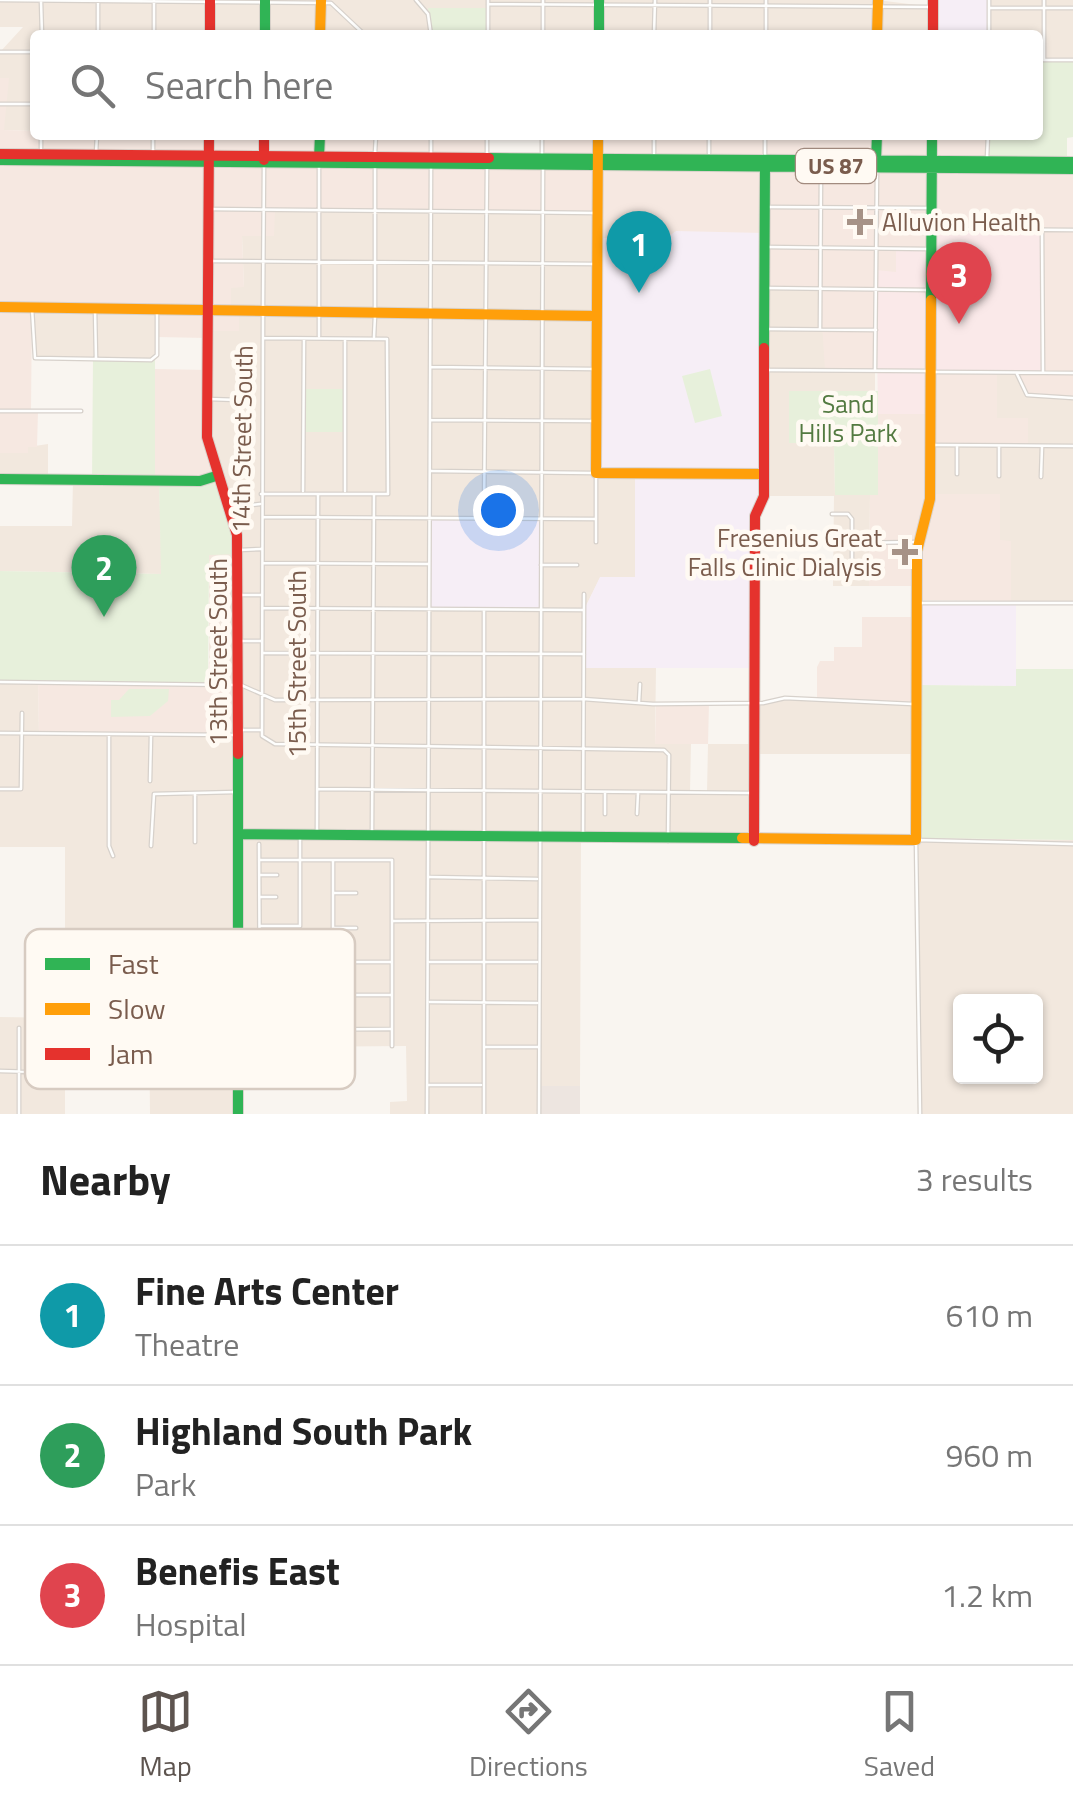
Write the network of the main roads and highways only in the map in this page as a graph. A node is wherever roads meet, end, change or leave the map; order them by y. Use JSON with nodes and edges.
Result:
{"nodes":[{"id":1,"x":210,"y":1,"type":"edge"},
{"id":2,"x":265,"y":1,"type":"edge"},
{"id":3,"x":321,"y":2,"type":"edge"},
{"id":4,"x":599,"y":2,"type":"edge"},
{"id":5,"x":878,"y":3,"type":"edge"},
{"id":6,"x":933,"y":4,"type":"edge"},
{"id":7,"x":210,"y":30,"type":"edge"},
{"id":8,"x":264,"y":30,"type":"edge"},
{"id":9,"x":320,"y":30,"type":"edge"},
{"id":10,"x":599,"y":30,"type":"edge"},
{"id":11,"x":878,"y":30,"type":"edge"},
{"id":12,"x":932,"y":30,"type":"edge"},
{"id":13,"x":208,"y":140,"type":"edge"},
{"id":14,"x":264,"y":140,"type":"edge"},
{"id":15,"x":320,"y":140,"type":"edge"},
{"id":16,"x":598,"y":140,"type":"edge"},
{"id":17,"x":876,"y":140,"type":"edge"},
{"id":18,"x":932,"y":140,"type":"edge"},
{"id":19,"x":0,"y":157,"type":"edge"},
{"id":20,"x":208,"y":159,"type":"junction"},
{"id":21,"x":264,"y":159,"type":"junction"},
{"id":22,"x":319,"y":160,"type":"junction"},
{"id":23,"x":598,"y":162,"type":"junction"},
{"id":24,"x":765,"y":163,"type":"junction"},
{"id":25,"x":876,"y":164,"type":"junction"},
{"id":26,"x":932,"y":165,"type":"junction"},
{"id":27,"x":1073,"y":166,"type":"edge"},
{"id":28,"x":0,"y":307,"type":"edge"},
{"id":29,"x":207,"y":313,"type":"junction"},
{"id":30,"x":597,"y":316,"type":"junction"},
{"id":31,"x":764,"y":474,"type":"junction"},
{"id":32,"x":216,"y":476,"type":"junction"},
{"id":33,"x":0,"y":480,"type":"edge"},
{"id":34,"x":238,"y":834,"type":"junction"},
{"id":35,"x":754,"y":841,"type":"junction"},
{"id":36,"x":238,"y":929,"type":"edge"}],
"edges":[{"from":1,"to":7,"type":"main road"},
{"from":2,"to":8,"type":"main road"},
{"from":3,"to":9,"type":"main road"},
{"from":4,"to":10,"type":"main road"},
{"from":5,"to":11,"type":"main road"},
{"from":6,"to":12,"type":"main road"},
{"from":13,"to":20,"type":"main road","name":"13th Street South"},
{"from":14,"to":21,"type":"main road","name":"14th Street South"},
{"from":15,"to":22,"type":"main road"},
{"from":16,"to":23,"type":"main road"},
{"from":17,"to":25,"type":"main road"},
{"from":18,"to":26,"type":"main road"},
{"from":19,"to":20,"type":"main road"},
{"from":20,"to":21,"type":"main road"},
{"from":20,"to":29,"type":"main road","name":"13th Street South"},
{"from":21,"to":22,"type":"main road","number":"US 87"},
{"from":22,"to":23,"type":"main road","number":"US 87"},
{"from":23,"to":24,"type":"main road","number":"US 87"},
{"from":23,"to":30,"type":"main road"},
{"from":24,"to":25,"type":"main road","number":"US 87"},
{"from":24,"to":31,"type":"main road"},
{"from":25,"to":26,"type":"main road","number":"US 87"},
{"from":26,"to":27,"type":"main road","number":"US 87"},
{"from":26,"to":35,"type":"main road"},
{"from":28,"to":29,"type":"main road"},
{"from":29,"to":30,"type":"main road"},
{"from":29,"to":32,"type":"main road","name":"13th Street South"},
{"from":30,"to":31,"type":"main road"},
{"from":31,"to":35,"type":"main road"},
{"from":32,"to":33,"type":"main road"},
{"from":32,"to":34,"type":"main road","name":"13th Street South"},
{"from":34,"to":35,"type":"main road"},
{"from":34,"to":36,"type":"main road","name":"13th Street South"}]}
